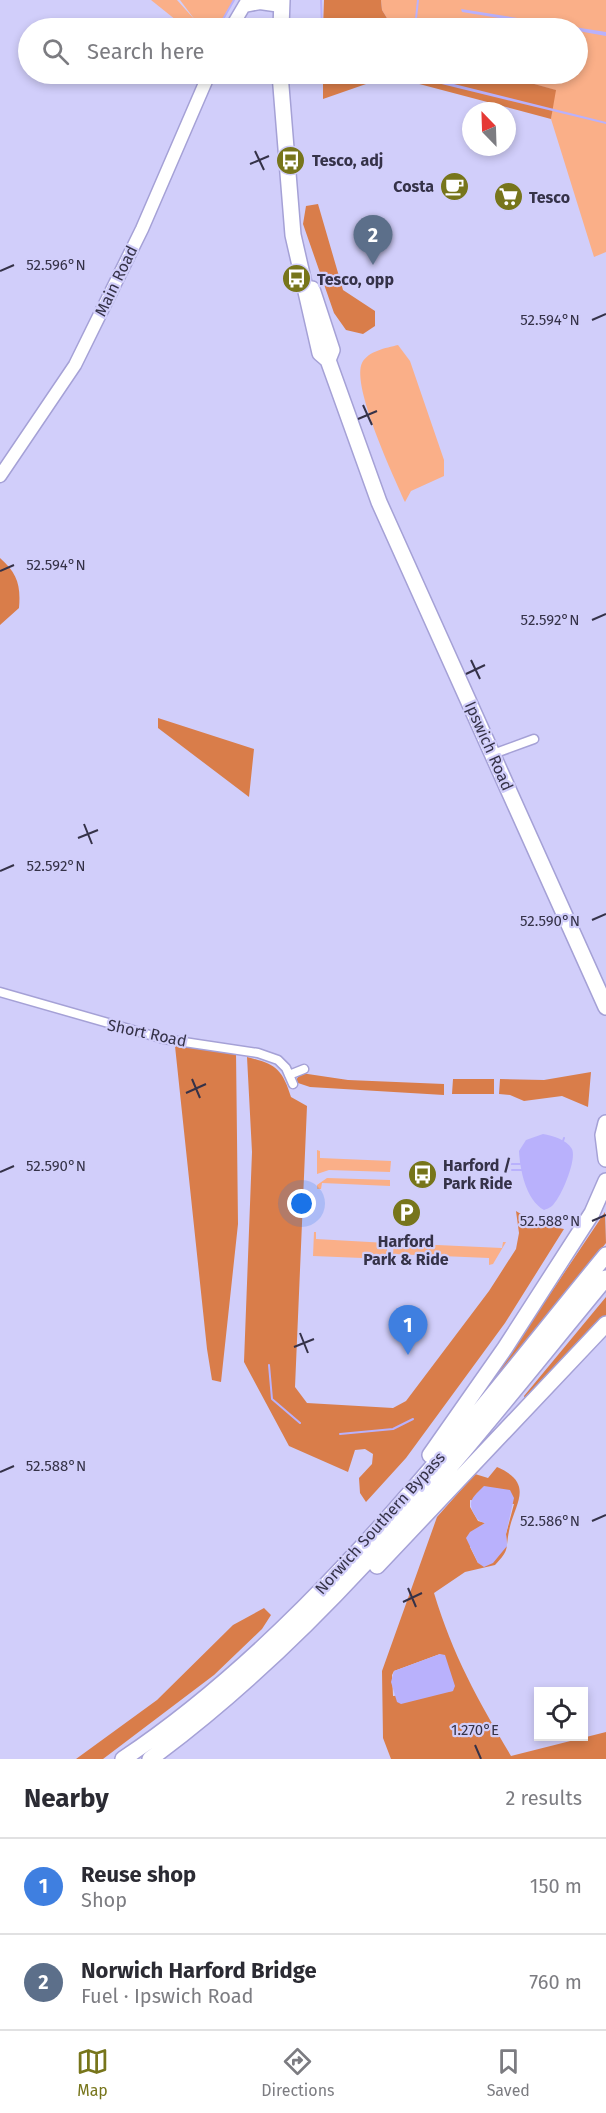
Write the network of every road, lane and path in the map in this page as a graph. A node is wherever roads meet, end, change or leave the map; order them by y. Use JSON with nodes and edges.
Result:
{"nodes":[{"id":1,"x":246,"y":3,"type":"edge"},
{"id":2,"x":281,"y":3,"type":"edge"},
{"id":3,"x":237,"y":18,"type":"edge"},
{"id":4,"x":205,"y":84,"type":"edge"},
{"id":5,"x":281,"y":84,"type":"edge"},
{"id":6,"x":0,"y":476,"type":"edge"},
{"id":7,"x":534,"y":739,"type":"dead end"},
{"id":8,"x":493,"y":754,"type":"junction"},
{"id":9,"x":0,"y":992,"type":"edge"},
{"id":10,"x":603,"y":1002,"type":"edge"},
{"id":11,"x":606,"y":1017,"type":"edge"},
{"id":12,"x":304,"y":1069,"type":"dead end"},
{"id":13,"x":289,"y":1075,"type":"junction"},
{"id":14,"x":293,"y":1084,"type":"dead end"},
{"id":15,"x":606,"y":1123,"type":"edge"},
{"id":16,"x":606,"y":1159,"type":"edge"},
{"id":17,"x":606,"y":1181,"type":"edge"},
{"id":18,"x":606,"y":1255,"type":"edge"},
{"id":19,"x":606,"y":1278,"type":"edge"},
{"id":20,"x":606,"y":1324,"type":"edge"},
{"id":21,"x":275,"y":1635,"type":"junction"},
{"id":22,"x":179,"y":1738,"type":"junction"},
{"id":23,"x":123,"y":1759,"type":"edge"},
{"id":24,"x":150,"y":1759,"type":"edge"}],
"edges":[{"from":1,"to":2,"type":"main road"},
{"from":1,"to":3,"type":"main road"},
{"from":4,"to":6,"type":"main road","name":"Main Road"},
{"from":5,"to":8,"type":"highway","name":"Ipswich Road"},
{"from":7,"to":8,"type":"street"},
{"from":8,"to":10,"type":"highway","name":"Ipswich Road"},
{"from":9,"to":13,"type":"street","name":"Short Road"},
{"from":10,"to":11,"type":"highway","name":"Ipswich Road"},
{"from":12,"to":13,"type":"street"},
{"from":13,"to":14,"type":"street","name":"Short Road"},
{"from":15,"to":16,"type":"highway"},
{"from":17,"to":21,"type":"highway"},
{"from":18,"to":21,"type":"highway","name":"Norwich Southern Bypass"},
{"from":19,"to":22,"type":"highway","name":"Norwich Southern Bypass"},
{"from":20,"to":22,"type":"highway"},
{"from":21,"to":23,"type":"highway","name":"Norwich Southern Bypass"},
{"from":22,"to":24,"type":"highway","name":"Norwich Southern Bypass"}]}
